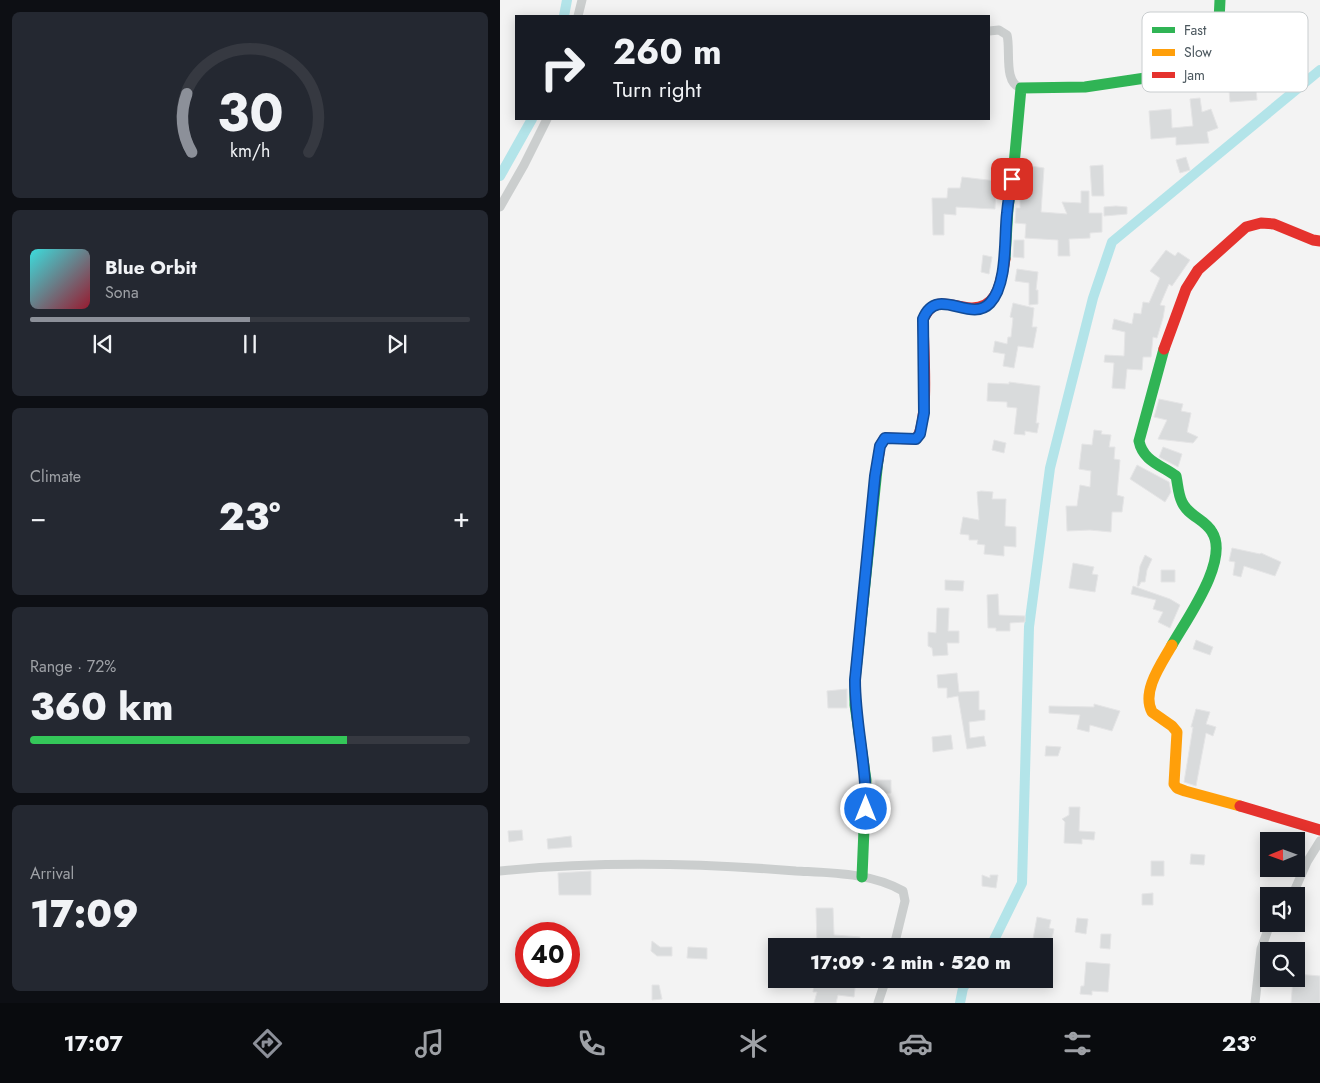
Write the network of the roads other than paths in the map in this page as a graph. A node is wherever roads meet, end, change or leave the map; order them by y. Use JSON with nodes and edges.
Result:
{"nodes":[{"id":1,"x":582,"y":0,"type":"edge"},
{"id":2,"x":578,"y":15,"type":"edge"},
{"id":3,"x":990,"y":31,"type":"edge"},
{"id":4,"x":1142,"y":79,"type":"edge"},
{"id":5,"x":1021,"y":88,"type":"junction"},
{"id":6,"x":547,"y":120,"type":"edge"},
{"id":7,"x":500,"y":207,"type":"edge"},
{"id":8,"x":1320,"y":240,"type":"edge"},
{"id":9,"x":1320,"y":830,"type":"edge"},
{"id":10,"x":1320,"y":841,"type":"edge"},
{"id":11,"x":500,"y":871,"type":"edge"},
{"id":12,"x":862,"y":877,"type":"junction"},
{"id":13,"x":1296,"y":887,"type":"edge"},
{"id":14,"x":1267,"y":932,"type":"edge"},
{"id":15,"x":896,"y":938,"type":"edge"},
{"id":16,"x":883,"y":988,"type":"edge"},
{"id":17,"x":878,"y":1003,"type":"edge"},
{"id":18,"x":1255,"y":1003,"type":"edge"}],
"edges":[{"from":1,"to":2,"type":"street"},
{"from":3,"to":5,"type":"street"},
{"from":4,"to":5,"type":"street"},
{"from":5,"to":12,"type":"street"},
{"from":6,"to":7,"type":"street"},
{"from":8,"to":9,"type":"street"},
{"from":10,"to":13,"type":"street"},
{"from":11,"to":12,"type":"street"},
{"from":12,"to":15,"type":"street"},
{"from":14,"to":18,"type":"street"},
{"from":16,"to":17,"type":"street"}]}
